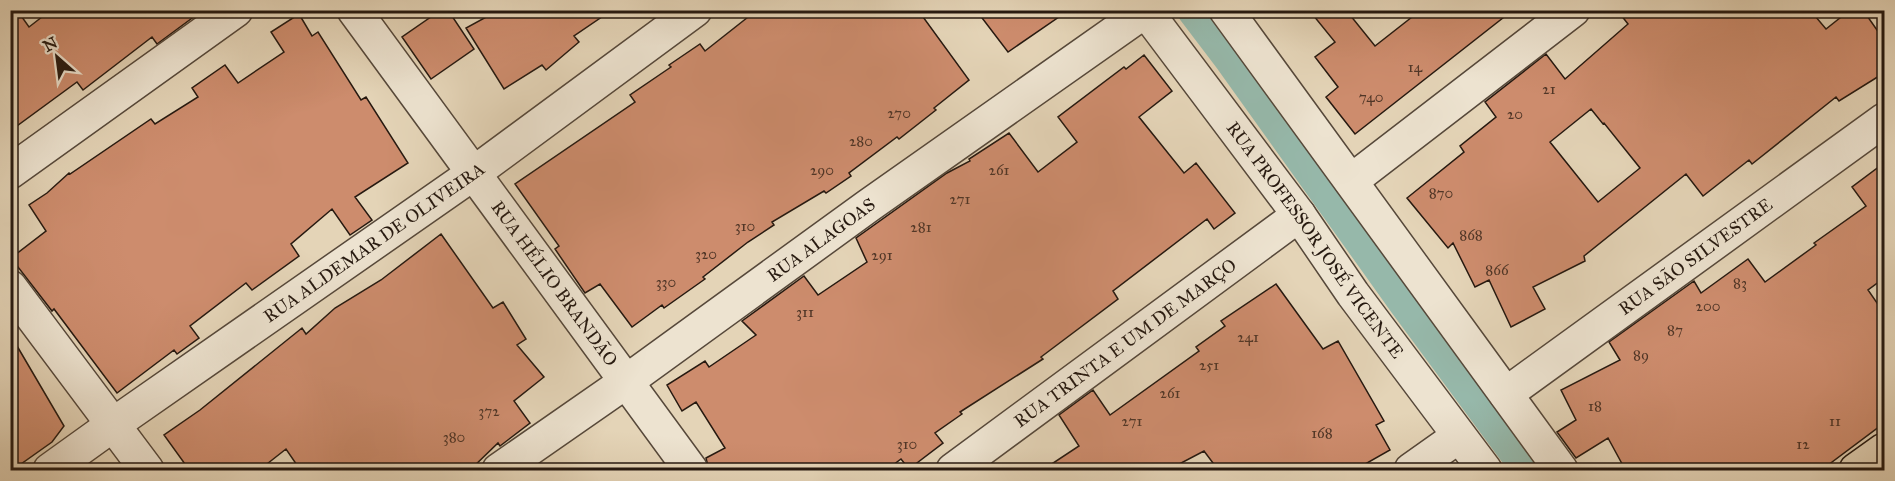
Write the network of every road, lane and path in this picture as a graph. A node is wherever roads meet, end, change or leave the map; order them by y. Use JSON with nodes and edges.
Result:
{"nodes":[{"id":1,"x":236,"y":10,"type":"edge"},
{"id":2,"x":354,"y":10,"type":"edge"},
{"id":3,"x":695,"y":10,"type":"edge"},
{"id":4,"x":1226,"y":10,"type":"edge"},
{"id":5,"x":1573,"y":10,"type":"edge"},
{"id":6,"x":1145,"y":11,"type":"edge"},
{"id":7,"x":1884,"y":120,"type":"edge"},
{"id":8,"x":10,"y":172,"type":"edge"},
{"id":9,"x":474,"y":173,"type":"junction"},
{"id":10,"x":1351,"y":181,"type":"junction"},
{"id":11,"x":1299,"y":215,"type":"junction"},
{"id":12,"x":10,"y":287,"type":"edge"},
{"id":13,"x":627,"y":381,"type":"junction"},
{"id":14,"x":1506,"y":394,"type":"junction"},
{"id":15,"x":114,"y":424,"type":"junction"},
{"id":16,"x":1459,"y":436,"type":"junction"},
{"id":17,"x":1884,"y":450,"type":"edge"},
{"id":18,"x":50,"y":471,"type":"edge"},
{"id":19,"x":147,"y":471,"type":"edge"},
{"id":20,"x":499,"y":471,"type":"edge"},
{"id":21,"x":691,"y":471,"type":"edge"},
{"id":22,"x":952,"y":471,"type":"edge"},
{"id":23,"x":1411,"y":471,"type":"edge"},
{"id":24,"x":1485,"y":471,"type":"edge"},
{"id":25,"x":1562,"y":471,"type":"edge"},
{"id":26,"x":1856,"y":471,"type":"edge"}],
"edges":[{"from":1,"to":8,"type":"street"},
{"from":2,"to":9,"type":"street","name":"RUA HÉLIO BRANDÃO"},
{"from":3,"to":9,"type":"street","name":"RUA ALDEMAR DE OLIVEIRA"},
{"from":4,"to":10,"type":"street"},
{"from":5,"to":10,"type":"street"},
{"from":6,"to":11,"type":"street","name":"RUA PROFESSOR JOSÉ VICENTE"},
{"from":6,"to":13,"type":"street","name":"RUA ALAGOAS"},
{"from":7,"to":14,"type":"street","name":"RUA SÃO SILVESTRE"},
{"from":9,"to":13,"type":"street","name":"RUA HÉLIO BRANDÃO"},
{"from":9,"to":15,"type":"street","name":"RUA ALDEMAR DE OLIVEIRA"},
{"from":10,"to":14,"type":"street"},
{"from":11,"to":16,"type":"street","name":"RUA PROFESSOR JOSÉ VICENTE"},
{"from":11,"to":22,"type":"street","name":"RUA TRINTA E UM DE MARÇO"},
{"from":12,"to":15,"type":"street"},
{"from":13,"to":20,"type":"street","name":"RUA ALAGOAS"},
{"from":13,"to":21,"type":"street","name":"RUA HÉLIO BRANDÃO"},
{"from":14,"to":25,"type":"street"},
{"from":15,"to":18,"type":"street","name":"RUA ALDEMAR DE OLIVEIRA"},
{"from":15,"to":19,"type":"street"},
{"from":16,"to":23,"type":"street"},
{"from":16,"to":24,"type":"street","name":"RUA PROFESSOR JOSÉ VICENTE"},
{"from":17,"to":26,"type":"main road"}]}
